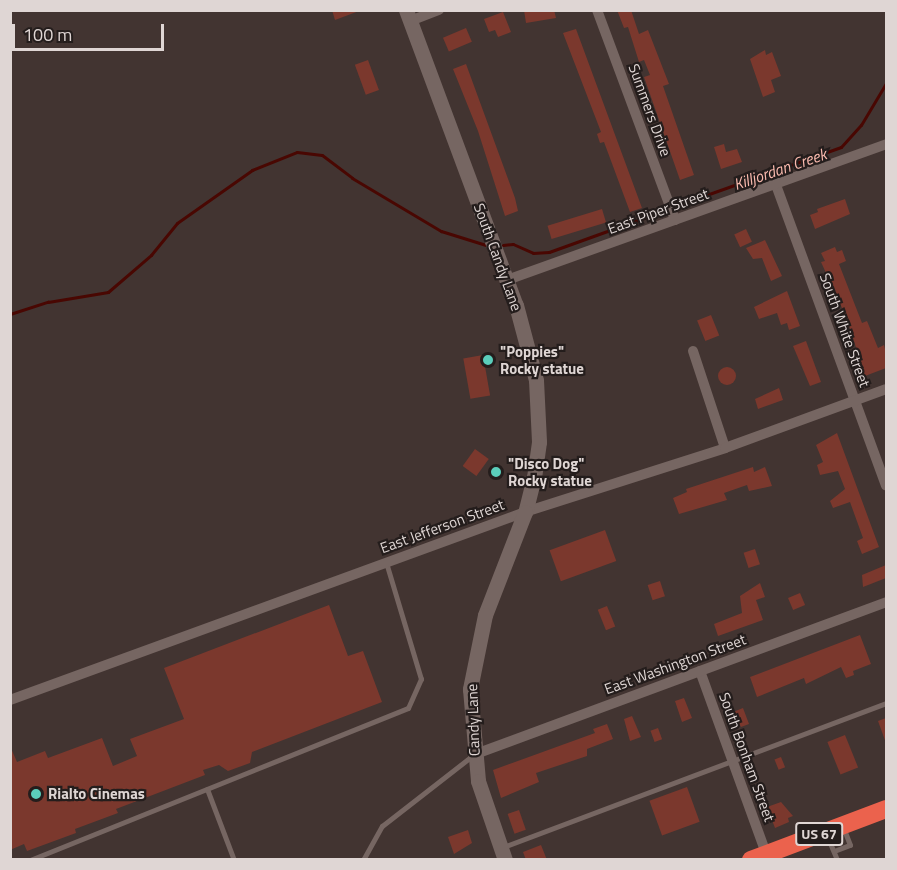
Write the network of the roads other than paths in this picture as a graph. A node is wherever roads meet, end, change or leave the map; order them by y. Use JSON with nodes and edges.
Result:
{"nodes":[{"id":1,"x":439,"y":10,"type":"edge"},
{"id":2,"x":597,"y":10,"type":"edge"},
{"id":3,"x":408,"y":16,"type":"edge"},
{"id":4,"x":886,"y":144,"type":"edge"},
{"id":5,"x":776,"y":185,"type":"junction"},
{"id":6,"x":675,"y":220,"type":"junction"},
{"id":7,"x":507,"y":280,"type":"junction"},
{"id":8,"x":693,"y":351,"type":"dead end"},
{"id":9,"x":886,"y":389,"type":"edge"},
{"id":10,"x":855,"y":400,"type":"junction"},
{"id":11,"x":725,"y":448,"type":"junction"},
{"id":12,"x":886,"y":486,"type":"edge"},
{"id":13,"x":525,"y":512,"type":"junction"},
{"id":14,"x":386,"y":562,"type":"junction"},
{"id":15,"x":886,"y":602,"type":"edge"},
{"id":16,"x":700,"y":671,"type":"junction"},
{"id":17,"x":10,"y":700,"type":"edge"},
{"id":18,"x":886,"y":703,"type":"edge"},
{"id":19,"x":473,"y":755,"type":"junction"},
{"id":20,"x":733,"y":761,"type":"junction"},
{"id":21,"x":207,"y":789,"type":"junction"},
{"id":22,"x":886,"y":809,"type":"edge"},
{"id":23,"x":843,"y":825,"type":"junction"},
{"id":24,"x":825,"y":831,"type":"junction"},
{"id":25,"x":834,"y":851,"type":"junction"},
{"id":26,"x":503,"y":854,"type":"edge"},
{"id":27,"x":762,"y":858,"type":"edge"},
{"id":28,"x":30,"y":860,"type":"edge"},
{"id":29,"x":234,"y":860,"type":"edge"},
{"id":30,"x":363,"y":860,"type":"edge"},
{"id":31,"x":837,"y":860,"type":"edge"}],
"edges":[{"from":1,"to":3,"type":"street"},
{"from":2,"to":6,"type":"street","name":"Summers Drive"},
{"from":3,"to":7,"type":"main road","name":"South Candy Lane"},
{"from":4,"to":5,"type":"street","name":"East Piper Street"},
{"from":5,"to":6,"type":"street","name":"East Piper Street"},
{"from":5,"to":10,"type":"street","name":"South White Street"},
{"from":6,"to":7,"type":"street","name":"East Piper Street"},
{"from":7,"to":13,"type":"main road","name":"South Candy Lane"},
{"from":8,"to":11,"type":"street"},
{"from":9,"to":10,"type":"street","name":"East Jefferson Street"},
{"from":10,"to":11,"type":"street","name":"East Jefferson Street"},
{"from":10,"to":12,"type":"street","name":"South White Street"},
{"from":11,"to":13,"type":"street","name":"East Jefferson Street"},
{"from":13,"to":14,"type":"street","name":"East Jefferson Street"},
{"from":13,"to":19,"type":"main road","name":"Candy Lane"},
{"from":14,"to":17,"type":"street","name":"East Jefferson Street"},
{"from":14,"to":21,"type":"lane"},
{"from":15,"to":16,"type":"street","name":"East Washington Street"},
{"from":16,"to":19,"type":"street","name":"East Washington Street"},
{"from":16,"to":20,"type":"street","name":"South Bonham Street"},
{"from":18,"to":20,"type":"lane"},
{"from":19,"to":26,"type":"main road","name":"Candy Lane"},
{"from":19,"to":30,"type":"lane"},
{"from":20,"to":26,"type":"lane"},
{"from":20,"to":27,"type":"street","name":"South Bonham Street"},
{"from":21,"to":28,"type":"lane"},
{"from":21,"to":29,"type":"lane"},
{"from":22,"to":23,"type":"highway","number":"US 67"},
{"from":23,"to":24,"type":"highway","number":"US 67"},
{"from":23,"to":25,"type":"lane"},
{"from":24,"to":25,"type":"lane"},
{"from":24,"to":27,"type":"highway","number":"US 67"},
{"from":25,"to":31,"type":"lane"}]}
